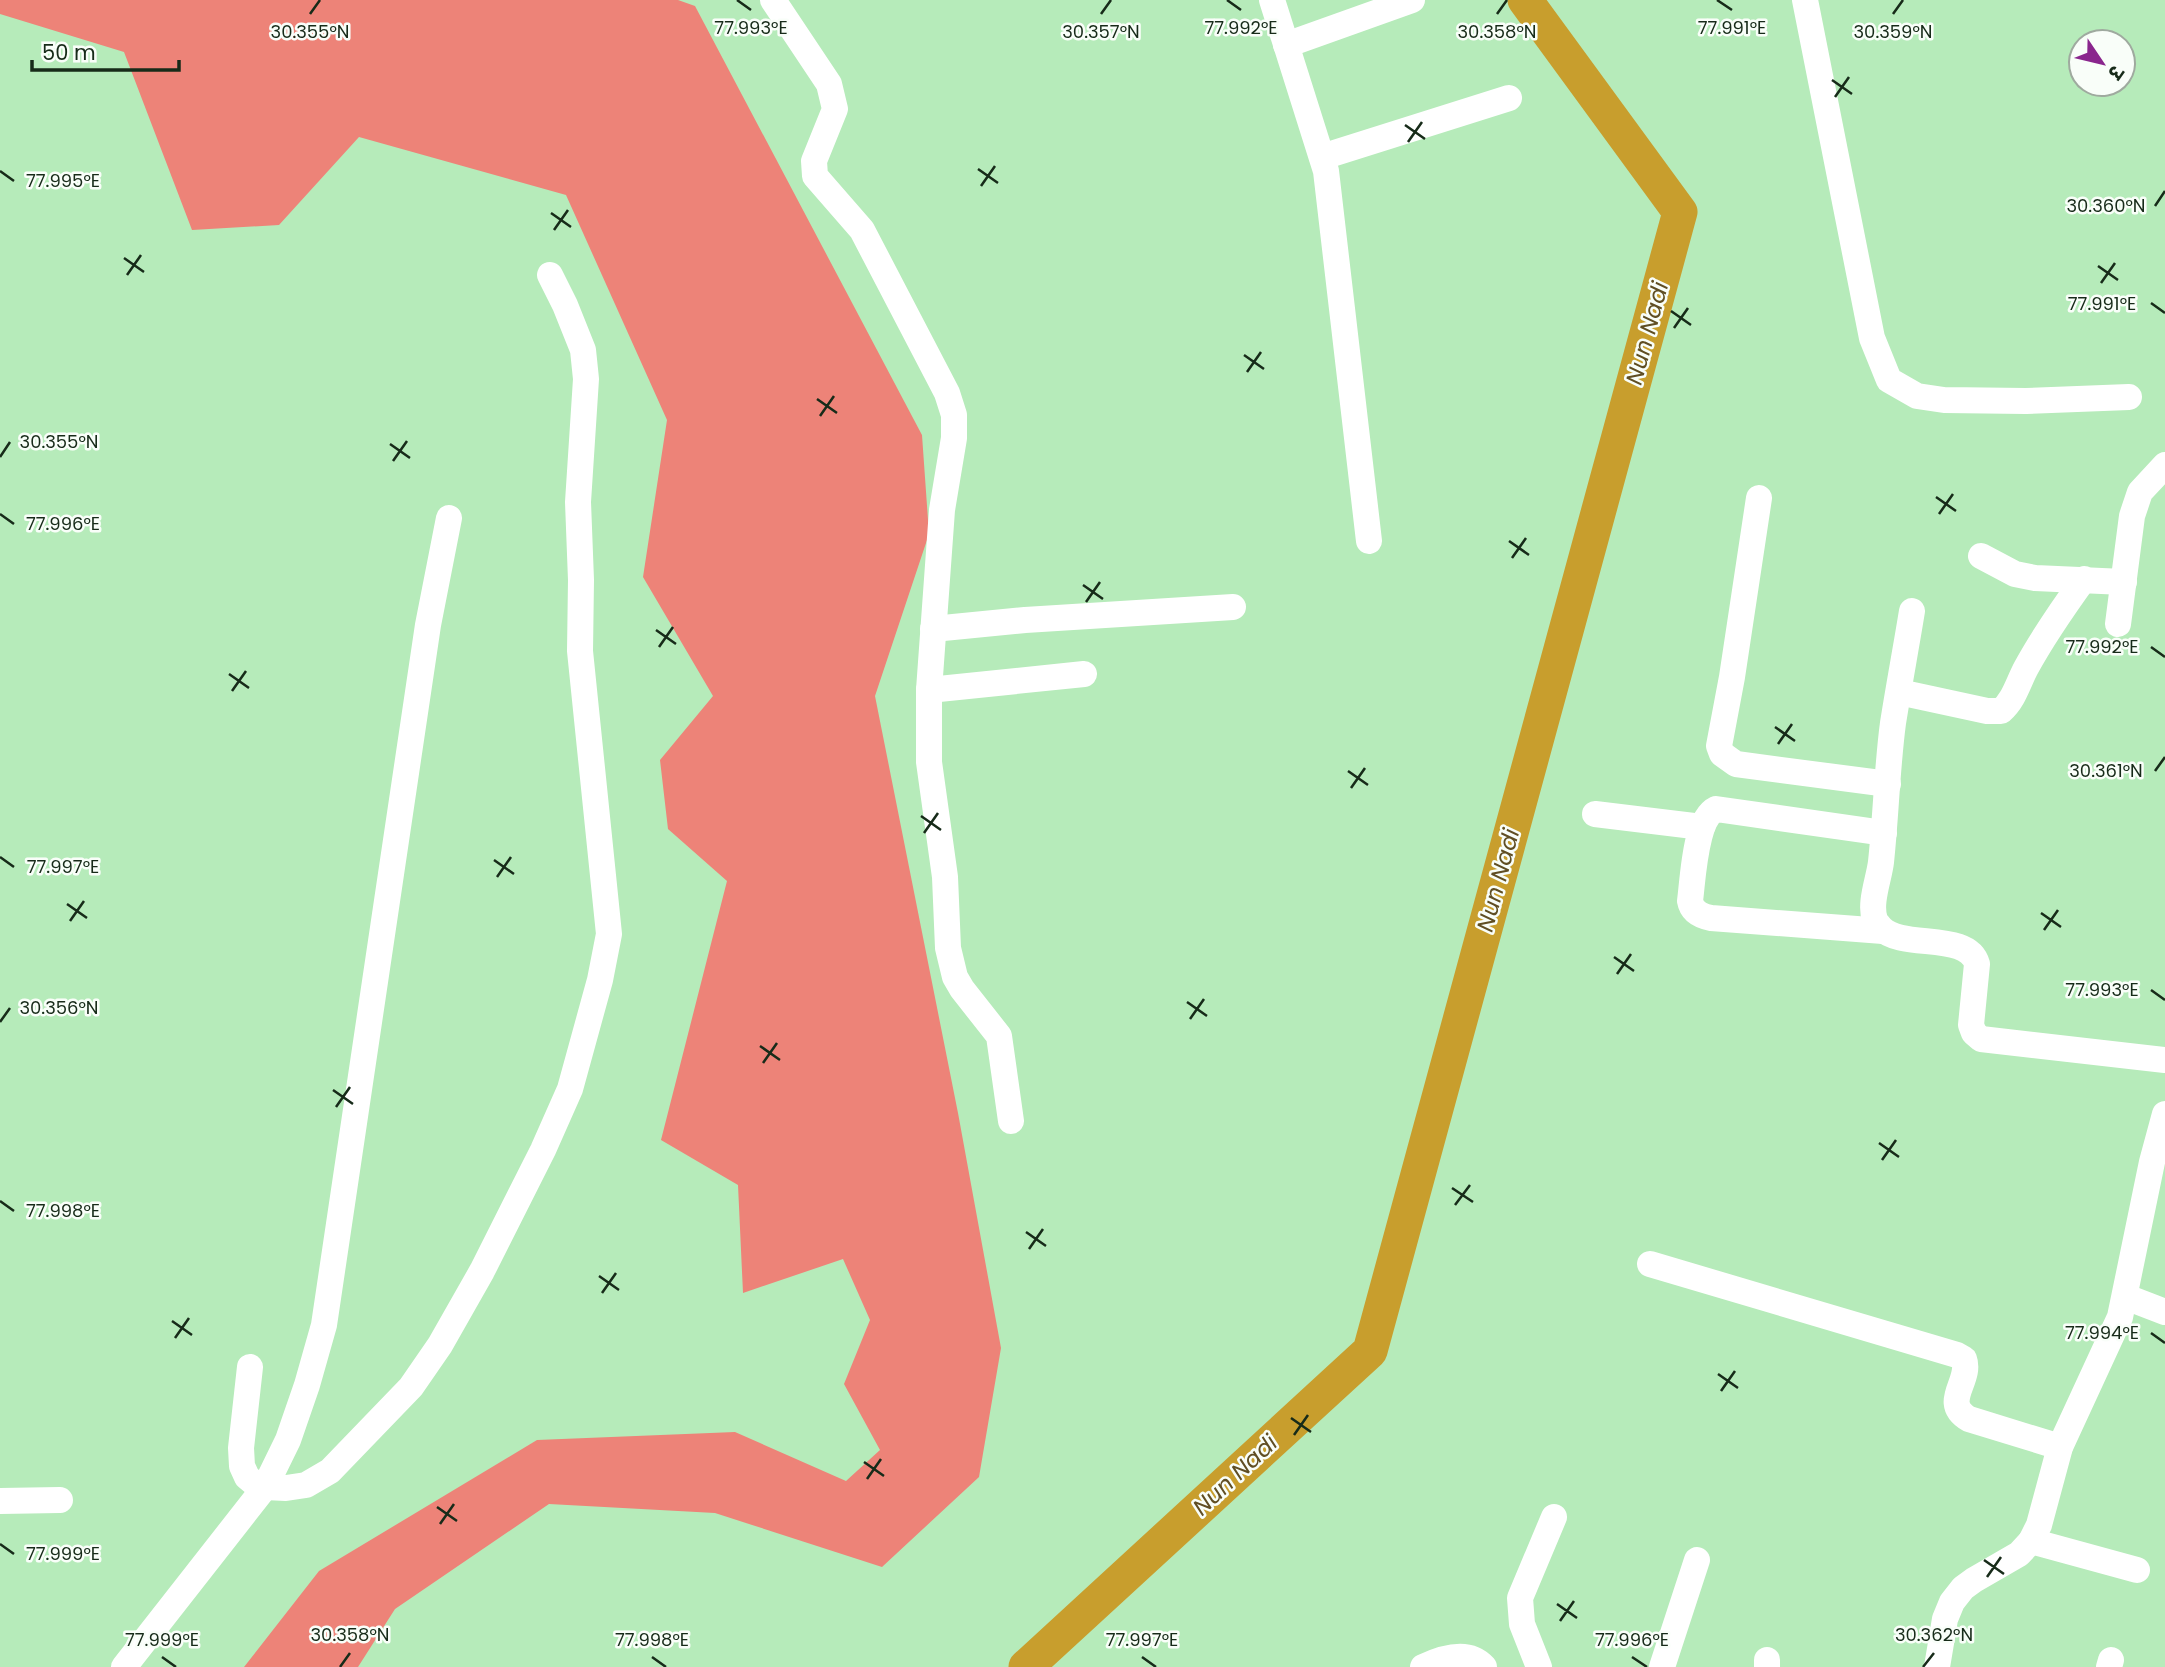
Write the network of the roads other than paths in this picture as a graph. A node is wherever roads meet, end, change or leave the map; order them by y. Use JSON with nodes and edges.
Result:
{"nodes":[{"id":1,"x":773,"y":0,"type":"edge"},
{"id":2,"x":1272,"y":0,"type":"edge"},
{"id":3,"x":1412,"y":0,"type":"edge"},
{"id":4,"x":1805,"y":0,"type":"edge"},
{"id":5,"x":1286,"y":45,"type":"junction"},
{"id":6,"x":1509,"y":98,"type":"dead end"},
{"id":7,"x":1322,"y":156,"type":"junction"},
{"id":8,"x":550,"y":275,"type":"dead end"},
{"id":9,"x":2129,"y":397,"type":"dead end"},
{"id":10,"x":2165,"y":465,"type":"edge"},
{"id":11,"x":1759,"y":498,"type":"dead end"},
{"id":12,"x":449,"y":518,"type":"dead end"},
{"id":13,"x":1369,"y":541,"type":"dead end"},
{"id":14,"x":1982,"y":556,"type":"dead end"},
{"id":15,"x":2084,"y":579,"type":"junction"},
{"id":16,"x":2124,"y":582,"type":"junction"},
{"id":17,"x":1233,"y":607,"type":"dead end"},
{"id":18,"x":1912,"y":611,"type":"dead end"},
{"id":19,"x":2118,"y":624,"type":"dead end"},
{"id":20,"x":933,"y":629,"type":"junction"},
{"id":21,"x":1084,"y":674,"type":"dead end"},
{"id":22,"x":929,"y":690,"type":"junction"},
{"id":23,"x":1899,"y":692,"type":"junction"},
{"id":24,"x":1888,"y":784,"type":"junction"},
{"id":25,"x":1595,"y":814,"type":"dead end"},
{"id":26,"x":1702,"y":827,"type":"junction"},
{"id":27,"x":1884,"y":833,"type":"junction"},
{"id":28,"x":1883,"y":931,"type":"junction"},
{"id":29,"x":2165,"y":1060,"type":"edge"},
{"id":30,"x":2165,"y":1114,"type":"edge"},
{"id":31,"x":1011,"y":1121,"type":"dead end"},
{"id":32,"x":1650,"y":1264,"type":"dead end"},
{"id":33,"x":2126,"y":1297,"type":"junction"},
{"id":34,"x":2165,"y":1312,"type":"edge"},
{"id":35,"x":250,"y":1367,"type":"dead end"},
{"id":36,"x":2060,"y":1447,"type":"junction"},
{"id":37,"x":265,"y":1487,"type":"junction"},
{"id":38,"x":60,"y":1500,"type":"dead end"},
{"id":39,"x":0,"y":1501,"type":"edge"},
{"id":40,"x":1554,"y":1517,"type":"dead end"},
{"id":41,"x":2031,"y":1541,"type":"junction"},
{"id":42,"x":1697,"y":1560,"type":"dead end"},
{"id":43,"x":2137,"y":1570,"type":"dead end"},
{"id":44,"x":124,"y":1667,"type":"edge"},
{"id":45,"x":1423,"y":1667,"type":"edge"},
{"id":46,"x":1484,"y":1667,"type":"edge"},
{"id":47,"x":1539,"y":1667,"type":"edge"},
{"id":48,"x":1661,"y":1667,"type":"edge"},
{"id":49,"x":1937,"y":1667,"type":"edge"}],
"edges":[{"from":1,"to":20,"type":"street"},
{"from":2,"to":5,"type":"street"},
{"from":3,"to":5,"type":"street"},
{"from":4,"to":9,"type":"street"},
{"from":5,"to":7,"type":"street"},
{"from":6,"to":7,"type":"street"},
{"from":7,"to":13,"type":"street"},
{"from":8,"to":37,"type":"street"},
{"from":10,"to":16,"type":"street"},
{"from":11,"to":24,"type":"street"},
{"from":12,"to":37,"type":"street"},
{"from":14,"to":15,"type":"street"},
{"from":15,"to":16,"type":"street"},
{"from":15,"to":23,"type":"street"},
{"from":16,"to":19,"type":"street"},
{"from":17,"to":20,"type":"street"},
{"from":18,"to":23,"type":"street"},
{"from":20,"to":22,"type":"street"},
{"from":21,"to":22,"type":"street"},
{"from":22,"to":31,"type":"street"},
{"from":23,"to":24,"type":"street"},
{"from":24,"to":27,"type":"street"},
{"from":25,"to":26,"type":"street"},
{"from":26,"to":27,"type":"street"},
{"from":26,"to":28,"type":"street"},
{"from":27,"to":28,"type":"street"},
{"from":28,"to":29,"type":"street"},
{"from":30,"to":33,"type":"street"},
{"from":32,"to":36,"type":"street"},
{"from":33,"to":34,"type":"street"},
{"from":33,"to":36,"type":"street"},
{"from":35,"to":37,"type":"street"},
{"from":36,"to":41,"type":"street"},
{"from":37,"to":44,"type":"street"},
{"from":38,"to":39,"type":"street"},
{"from":40,"to":47,"type":"street"},
{"from":41,"to":43,"type":"street"},
{"from":41,"to":49,"type":"street"},
{"from":42,"to":48,"type":"street"},
{"from":45,"to":46,"type":"street"}]}
